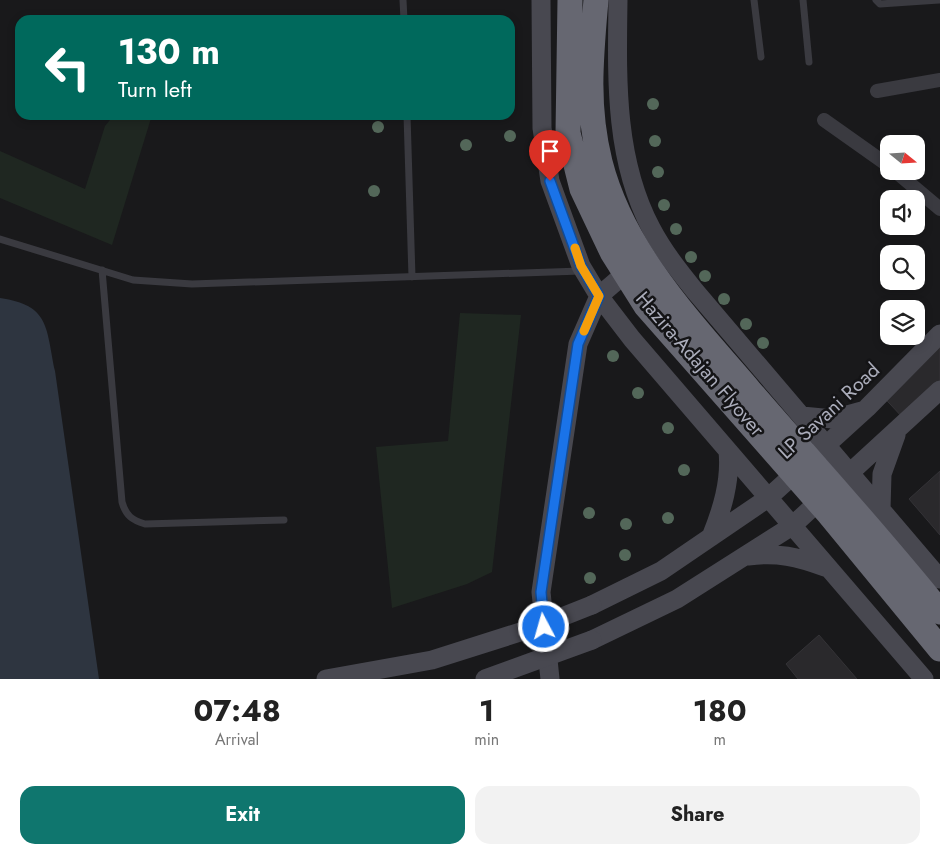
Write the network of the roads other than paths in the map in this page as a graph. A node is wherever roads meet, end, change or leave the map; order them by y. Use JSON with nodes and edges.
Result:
{"nodes":[{"id":1,"x":403,"y":0,"type":"edge"},
{"id":2,"x":541,"y":0,"type":"edge"},
{"id":3,"x":570,"y":0,"type":"edge"},
{"id":4,"x":596,"y":0,"type":"edge"},
{"id":5,"x":618,"y":0,"type":"edge"},
{"id":6,"x":754,"y":0,"type":"edge"},
{"id":7,"x":803,"y":0,"type":"edge"},
{"id":8,"x":876,"y":0,"type":"edge"},
{"id":9,"x":939,"y":0,"type":"edge"},
{"id":10,"x":404,"y":15,"type":"edge"},
{"id":11,"x":761,"y":57,"type":"dead end"},
{"id":12,"x":809,"y":62,"type":"dead end"},
{"id":13,"x":940,"y":80,"type":"edge"},
{"id":14,"x":876,"y":90,"type":"dead end"},
{"id":15,"x":407,"y":120,"type":"edge"},
{"id":16,"x":824,"y":120,"type":"dead end"},
{"id":17,"x":880,"y":160,"type":"edge"},
{"id":18,"x":906,"y":180,"type":"edge"},
{"id":19,"x":940,"y":209,"type":"edge"},
{"id":20,"x":0,"y":239,"type":"edge"},
{"id":21,"x":660,"y":242,"type":"junction"},
{"id":22,"x":102,"y":270,"type":"junction"},
{"id":23,"x":584,"y":271,"type":"junction"},
{"id":24,"x":412,"y":277,"type":"junction"},
{"id":25,"x":599,"y":296,"type":"junction"},
{"id":26,"x":940,"y":334,"type":"edge"},
{"id":27,"x":940,"y":390,"type":"edge"},
{"id":28,"x":867,"y":408,"type":"junction"},
{"id":29,"x":802,"y":416,"type":"junction"},
{"id":30,"x":900,"y":428,"type":"junction"},
{"id":31,"x":826,"y":445,"type":"junction"},
{"id":32,"x":728,"y":451,"type":"junction"},
{"id":33,"x":852,"y":474,"type":"junction"},
{"id":34,"x":768,"y":498,"type":"junction"},
{"id":35,"x":881,"y":509,"type":"junction"},
{"id":36,"x":284,"y":520,"type":"dead end"},
{"id":37,"x":792,"y":526,"type":"junction"},
{"id":38,"x":711,"y":537,"type":"junction"},
{"id":39,"x":744,"y":556,"type":"junction"},
{"id":40,"x":829,"y":569,"type":"junction"},
{"id":41,"x":940,"y":579,"type":"edge"},
{"id":42,"x":940,"y":612,"type":"edge"},
{"id":43,"x":940,"y":649,"type":"edge"},
{"id":44,"x":326,"y":679,"type":"edge"},
{"id":45,"x":485,"y":679,"type":"edge"},
{"id":46,"x":550,"y":679,"type":"edge"},
{"id":47,"x":924,"y":679,"type":"edge"}],
"edges":[{"from":1,"to":10,"type":"lane"},
{"from":2,"to":23,"type":"street"},
{"from":3,"to":43,"type":"highway","name":"Hazira-Adajan Flyover","bridge":true},
{"from":4,"to":42,"type":"highway","name":"Hazira-Adajan Flyover","bridge":true},
{"from":5,"to":21,"type":"street"},
{"from":6,"to":11,"type":"lane"},
{"from":7,"to":12,"type":"lane"},
{"from":8,"to":9,"type":"lane"},
{"from":13,"to":14,"type":"street"},
{"from":15,"to":24,"type":"lane"},
{"from":16,"to":17,"type":"street"},
{"from":18,"to":19,"type":"street"},
{"from":20,"to":22,"type":"lane"},
{"from":21,"to":25,"type":"street"},
{"from":21,"to":29,"type":"street"},
{"from":22,"to":24,"type":"lane"},
{"from":22,"to":36,"type":"lane"},
{"from":23,"to":24,"type":"lane"},
{"from":23,"to":25,"type":"street"},
{"from":25,"to":32,"type":"street"},
{"from":25,"to":46,"type":"street"},
{"from":26,"to":28,"type":"street","name":"LP Savani Road"},
{"from":27,"to":30,"type":"street"},
{"from":28,"to":29,"type":"street"},
{"from":28,"to":31,"type":"street","name":"LP Savani Road"},
{"from":29,"to":31,"type":"street"},
{"from":30,"to":33,"type":"street"},
{"from":30,"to":35,"type":"street"},
{"from":31,"to":33,"type":"street"},
{"from":31,"to":34,"type":"street","name":"LP Savani Road"},
{"from":32,"to":34,"type":"street"},
{"from":32,"to":38,"type":"street"},
{"from":33,"to":35,"type":"street"},
{"from":33,"to":37,"type":"street"},
{"from":34,"to":37,"type":"street"},
{"from":34,"to":38,"type":"street","name":"LP Savani Road"},
{"from":35,"to":41,"type":"street"},
{"from":37,"to":39,"type":"street"},
{"from":37,"to":40,"type":"street"},
{"from":38,"to":44,"type":"street","name":"LP Savani Road","bridge":true},
{"from":39,"to":40,"type":"street"},
{"from":39,"to":45,"type":"street","bridge":true},
{"from":40,"to":47,"type":"street"}]}
